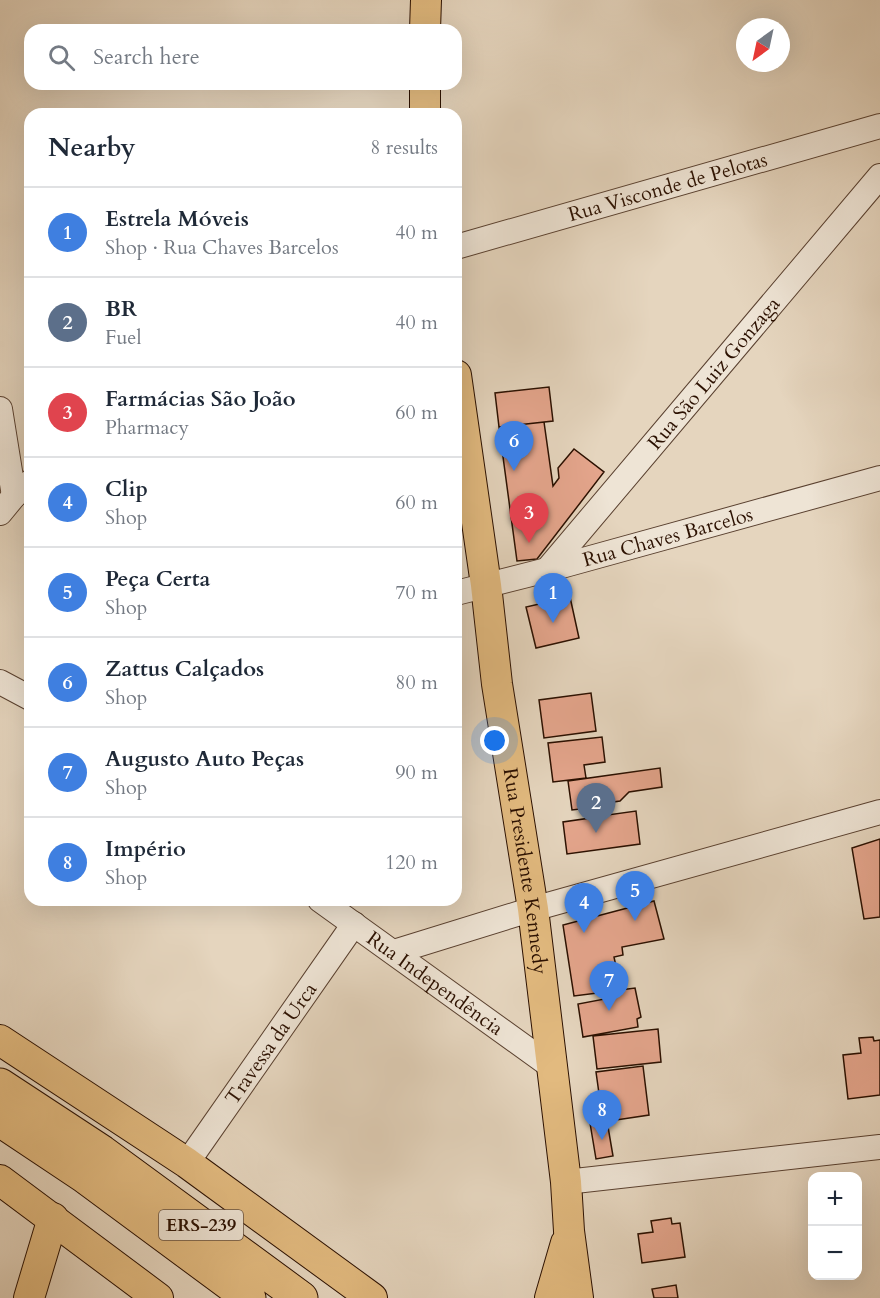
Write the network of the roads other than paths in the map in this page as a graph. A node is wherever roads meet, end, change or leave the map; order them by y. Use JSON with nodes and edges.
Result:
{"nodes":[{"id":1,"x":426,"y":0,"type":"edge"},
{"id":2,"x":426,"y":24,"type":"edge"},
{"id":3,"x":425,"y":90,"type":"edge"},
{"id":4,"x":425,"y":108,"type":"edge"},
{"id":5,"x":880,"y":126,"type":"edge"},
{"id":6,"x":880,"y":176,"type":"edge"},
{"id":7,"x":462,"y":245,"type":"edge"},
{"id":8,"x":0,"y":409,"type":"edge"},
{"id":9,"x":462,"y":417,"type":"edge"},
{"id":10,"x":880,"y":478,"type":"edge"},
{"id":11,"x":15,"y":497,"type":"edge"},
{"id":12,"x":547,"y":570,"type":"junction"},
{"id":13,"x":486,"y":585,"type":"junction"},
{"id":14,"x":462,"y":591,"type":"edge"},
{"id":15,"x":0,"y":682,"type":"edge"},
{"id":16,"x":24,"y":695,"type":"edge"},
{"id":17,"x":880,"y":812,"type":"edge"},
{"id":18,"x":328,"y":906,"type":"edge"},
{"id":19,"x":533,"y":909,"type":"junction"},
{"id":20,"x":354,"y":924,"type":"junction"},
{"id":21,"x":394,"y":952,"type":"junction"},
{"id":22,"x":0,"y":1040,"type":"edge"},
{"id":23,"x":552,"y":1067,"type":"junction"},
{"id":24,"x":0,"y":1085,"type":"edge"},
{"id":25,"x":0,"y":1120,"type":"edge"},
{"id":26,"x":880,"y":1147,"type":"edge"},
{"id":27,"x":187,"y":1163,"type":"junction"},
{"id":28,"x":93,"y":1164,"type":"junction"},
{"id":29,"x":0,"y":1180,"type":"edge"},
{"id":30,"x":566,"y":1182,"type":"junction"},
{"id":31,"x":53,"y":1218,"type":"junction"},
{"id":32,"x":569,"y":1231,"type":"junction"},
{"id":33,"x":29,"y":1298,"type":"edge"},
{"id":34,"x":158,"y":1298,"type":"edge"},
{"id":35,"x":249,"y":1298,"type":"edge"},
{"id":36,"x":301,"y":1298,"type":"edge"},
{"id":37,"x":372,"y":1298,"type":"edge"},
{"id":38,"x":550,"y":1298,"type":"edge"},
{"id":39,"x":578,"y":1298,"type":"edge"}],
"edges":[{"from":1,"to":2,"type":"main road"},
{"from":3,"to":4,"type":"main road"},
{"from":5,"to":7,"type":"street","name":"Rua Visconde de Pelotas"},
{"from":6,"to":12,"type":"street","name":"Rua São Luiz Gonzaga"},
{"from":8,"to":11,"type":"street"},
{"from":9,"to":13,"type":"main road","name":"Rua Presidente Kennedy"},
{"from":10,"to":12,"type":"street","name":"Rua Chaves Barcelos"},
{"from":12,"to":13,"type":"street","name":"Rua Chaves Barcelos"},
{"from":13,"to":14,"type":"street","name":"Rua Chaves Barcelos"},
{"from":13,"to":19,"type":"main road","name":"Rua Presidente Kennedy"},
{"from":15,"to":16,"type":"street"},
{"from":17,"to":19,"type":"street"},
{"from":18,"to":20,"type":"street","name":"Rua Independência"},
{"from":19,"to":21,"type":"street"},
{"from":19,"to":23,"type":"main road","name":"Rua Presidente Kennedy"},
{"from":20,"to":21,"type":"street","name":"Rua Independência"},
{"from":20,"to":27,"type":"street","name":"Travessa da Urca"},
{"from":21,"to":23,"type":"street","name":"Rua Independência"},
{"from":22,"to":27,"type":"main road"},
{"from":23,"to":30,"type":"main road","name":"Rua Presidente Kennedy"},
{"from":24,"to":28,"type":"highway","number":"ERS-239"},
{"from":25,"to":28,"type":"highway","number":"ERS-239"},
{"from":26,"to":30,"type":"street"},
{"from":27,"to":37,"type":"main road"},
{"from":28,"to":35,"type":"highway","number":"ERS-239"},
{"from":28,"to":36,"type":"highway","number":"ERS-239"},
{"from":29,"to":31,"type":"main road"},
{"from":30,"to":32,"type":"main road","name":"Rua Presidente Kennedy"},
{"from":31,"to":33,"type":"main road"},
{"from":31,"to":34,"type":"main road"},
{"from":32,"to":38,"type":"main road"},
{"from":32,"to":39,"type":"main road","name":"Rua Presidente Kennedy"}]}
